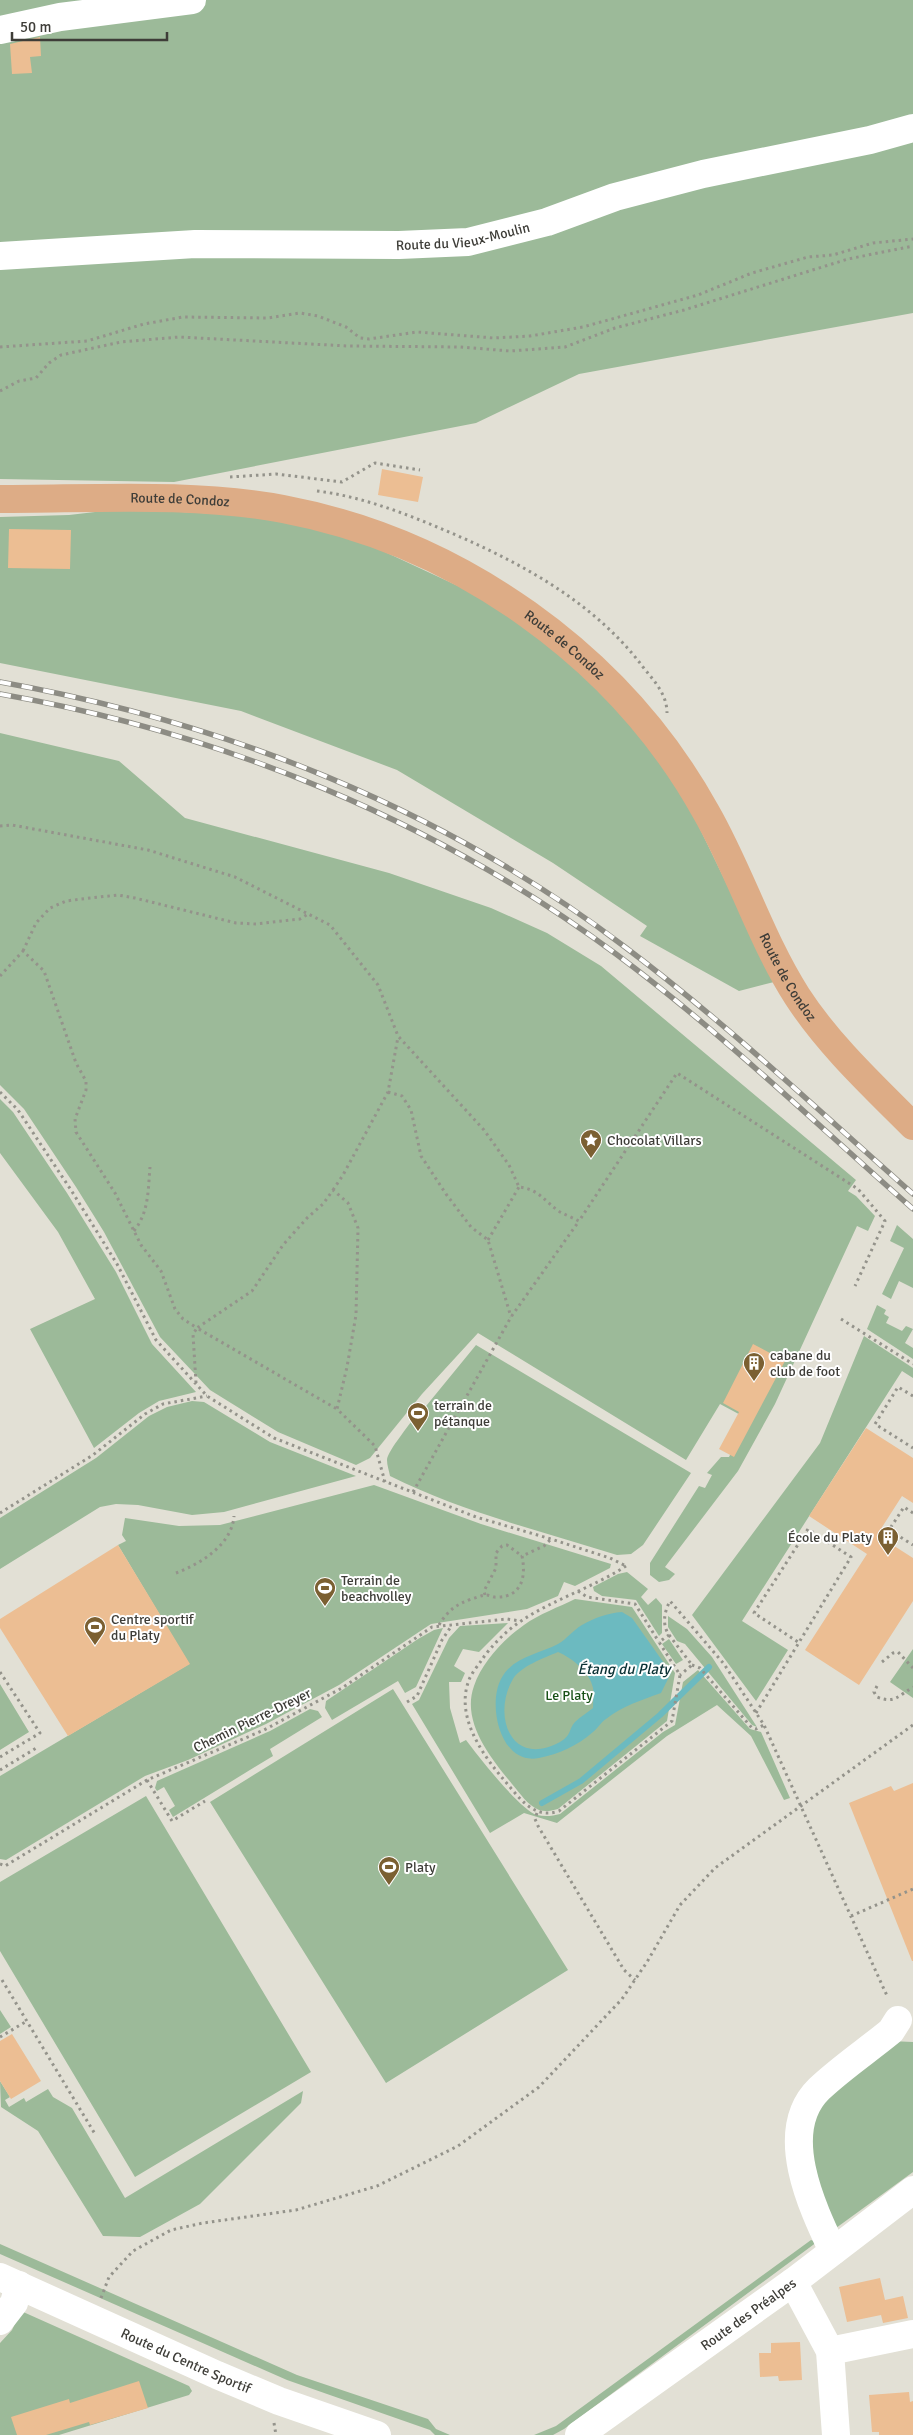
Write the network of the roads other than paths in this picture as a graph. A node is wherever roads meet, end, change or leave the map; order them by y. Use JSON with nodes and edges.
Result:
{"nodes":[{"id":1,"x":192,"y":0,"type":"edge"},
{"id":2,"x":0,"y":30,"type":"edge"},
{"id":3,"x":913,"y":128,"type":"edge"},
{"id":4,"x":0,"y":256,"type":"edge"},
{"id":5,"x":0,"y":499,"type":"edge"},
{"id":6,"x":913,"y":1126,"type":"edge"},
{"id":7,"x":898,"y":2020,"type":"road end"},
{"id":8,"x":913,"y":2190,"type":"edge"},
{"id":9,"x":833,"y":2251,"type":"junction"},
{"id":10,"x":793,"y":2282,"type":"junction"},
{"id":11,"x":7,"y":2283,"type":"edge"},
{"id":12,"x":0,"y":2321,"type":"edge"},
{"id":13,"x":913,"y":2334,"type":"edge"},
{"id":14,"x":830,"y":2350,"type":"junction"},
{"id":15,"x":377,"y":2435,"type":"edge"},
{"id":16,"x":579,"y":2435,"type":"edge"},
{"id":17,"x":836,"y":2435,"type":"edge"}],
"edges":[{"from":1,"to":2,"type":"street"},
{"from":3,"to":4,"type":"street","name":"Route du Vieux-Moulin"},
{"from":5,"to":6,"type":"main road","name":"Route de Condoz"},
{"from":7,"to":9,"type":"street"},
{"from":8,"to":9,"type":"street","name":"Route des Préalpes"},
{"from":9,"to":10,"type":"street","name":"Route des Préalpes"},
{"from":10,"to":14,"type":"street"},
{"from":10,"to":16,"type":"street","name":"Route des Préalpes"},
{"from":11,"to":12,"type":"street"},
{"from":11,"to":15,"type":"street","name":"Route du Centre Sportif"},
{"from":13,"to":14,"type":"street"},
{"from":14,"to":17,"type":"street"}]}
